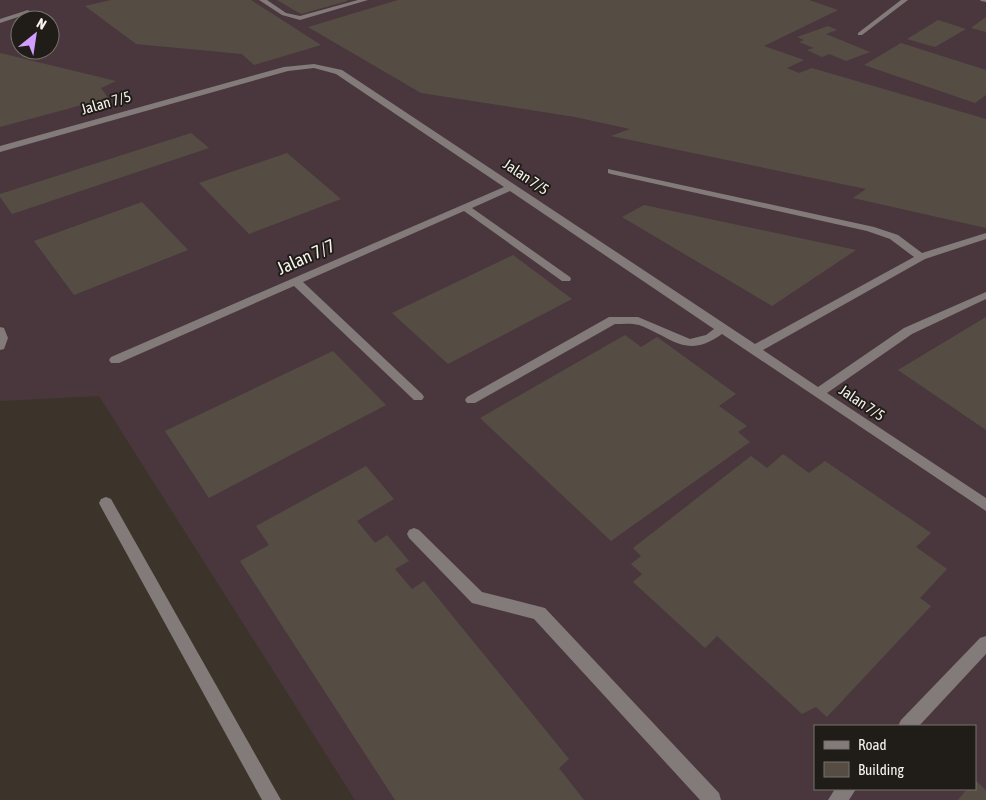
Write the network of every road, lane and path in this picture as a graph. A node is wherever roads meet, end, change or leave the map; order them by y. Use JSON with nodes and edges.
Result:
{"nodes":[{"id":1,"x":262,"y":0,"type":"edge"},
{"id":2,"x":365,"y":0,"type":"edge"},
{"id":3,"x":905,"y":0,"type":"edge"},
{"id":4,"x":860,"y":34,"type":"dead end"},
{"id":5,"x":0,"y":149,"type":"edge"},
{"id":6,"x":612,"y":171,"type":"dead end"},
{"id":7,"x":511,"y":187,"type":"junction"},
{"id":8,"x":465,"y":207,"type":"junction"},
{"id":9,"x":986,"y":236,"type":"edge"},
{"id":10,"x":921,"y":257,"type":"junction"},
{"id":11,"x":566,"y":280,"type":"dead end"},
{"id":12,"x":295,"y":281,"type":"junction"},
{"id":13,"x":986,"y":295,"type":"edge"},
{"id":14,"x":722,"y":328,"type":"junction"},
{"id":15,"x":0,"y":331,"type":"edge"},
{"id":16,"x":0,"y":346,"type":"edge"},
{"id":17,"x":754,"y":350,"type":"junction"},
{"id":18,"x":115,"y":360,"type":"dead end"},
{"id":19,"x":818,"y":393,"type":"junction"},
{"id":20,"x":418,"y":397,"type":"dead end"},
{"id":21,"x":471,"y":400,"type":"dead end"},
{"id":22,"x":106,"y":503,"type":"dead end"},
{"id":23,"x":986,"y":505,"type":"edge"},
{"id":24,"x":414,"y":534,"type":"dead end"},
{"id":25,"x":986,"y":644,"type":"edge"},
{"id":26,"x":908,"y":725,"type":"edge"},
{"id":27,"x":846,"y":790,"type":"edge"},
{"id":28,"x":272,"y":800,"type":"edge"},
{"id":29,"x":712,"y":800,"type":"edge"},
{"id":30,"x":837,"y":800,"type":"edge"}],
"edges":[{"from":1,"to":2,"type":"street"},
{"from":3,"to":4,"type":"street"},
{"from":5,"to":7,"type":"street","name":"Jalan 7/5"},
{"from":6,"to":10,"type":"street"},
{"from":7,"to":8,"type":"street","name":"Jalan 7/7"},
{"from":7,"to":14,"type":"street","name":"Jalan 7/5"},
{"from":8,"to":11,"type":"street"},
{"from":8,"to":12,"type":"street","name":"Jalan 7/7"},
{"from":9,"to":10,"type":"street"},
{"from":10,"to":17,"type":"street"},
{"from":12,"to":18,"type":"street","name":"Jalan 7/7"},
{"from":12,"to":20,"type":"street"},
{"from":13,"to":19,"type":"street"},
{"from":14,"to":17,"type":"street","name":"Jalan 7/5"},
{"from":14,"to":21,"type":"street"},
{"from":15,"to":16,"type":"street"},
{"from":17,"to":19,"type":"street","name":"Jalan 7/5"},
{"from":19,"to":23,"type":"street","name":"Jalan 7/5"},
{"from":22,"to":28,"type":"street"},
{"from":24,"to":29,"type":"street"},
{"from":25,"to":26,"type":"street"},
{"from":27,"to":30,"type":"street"}]}
